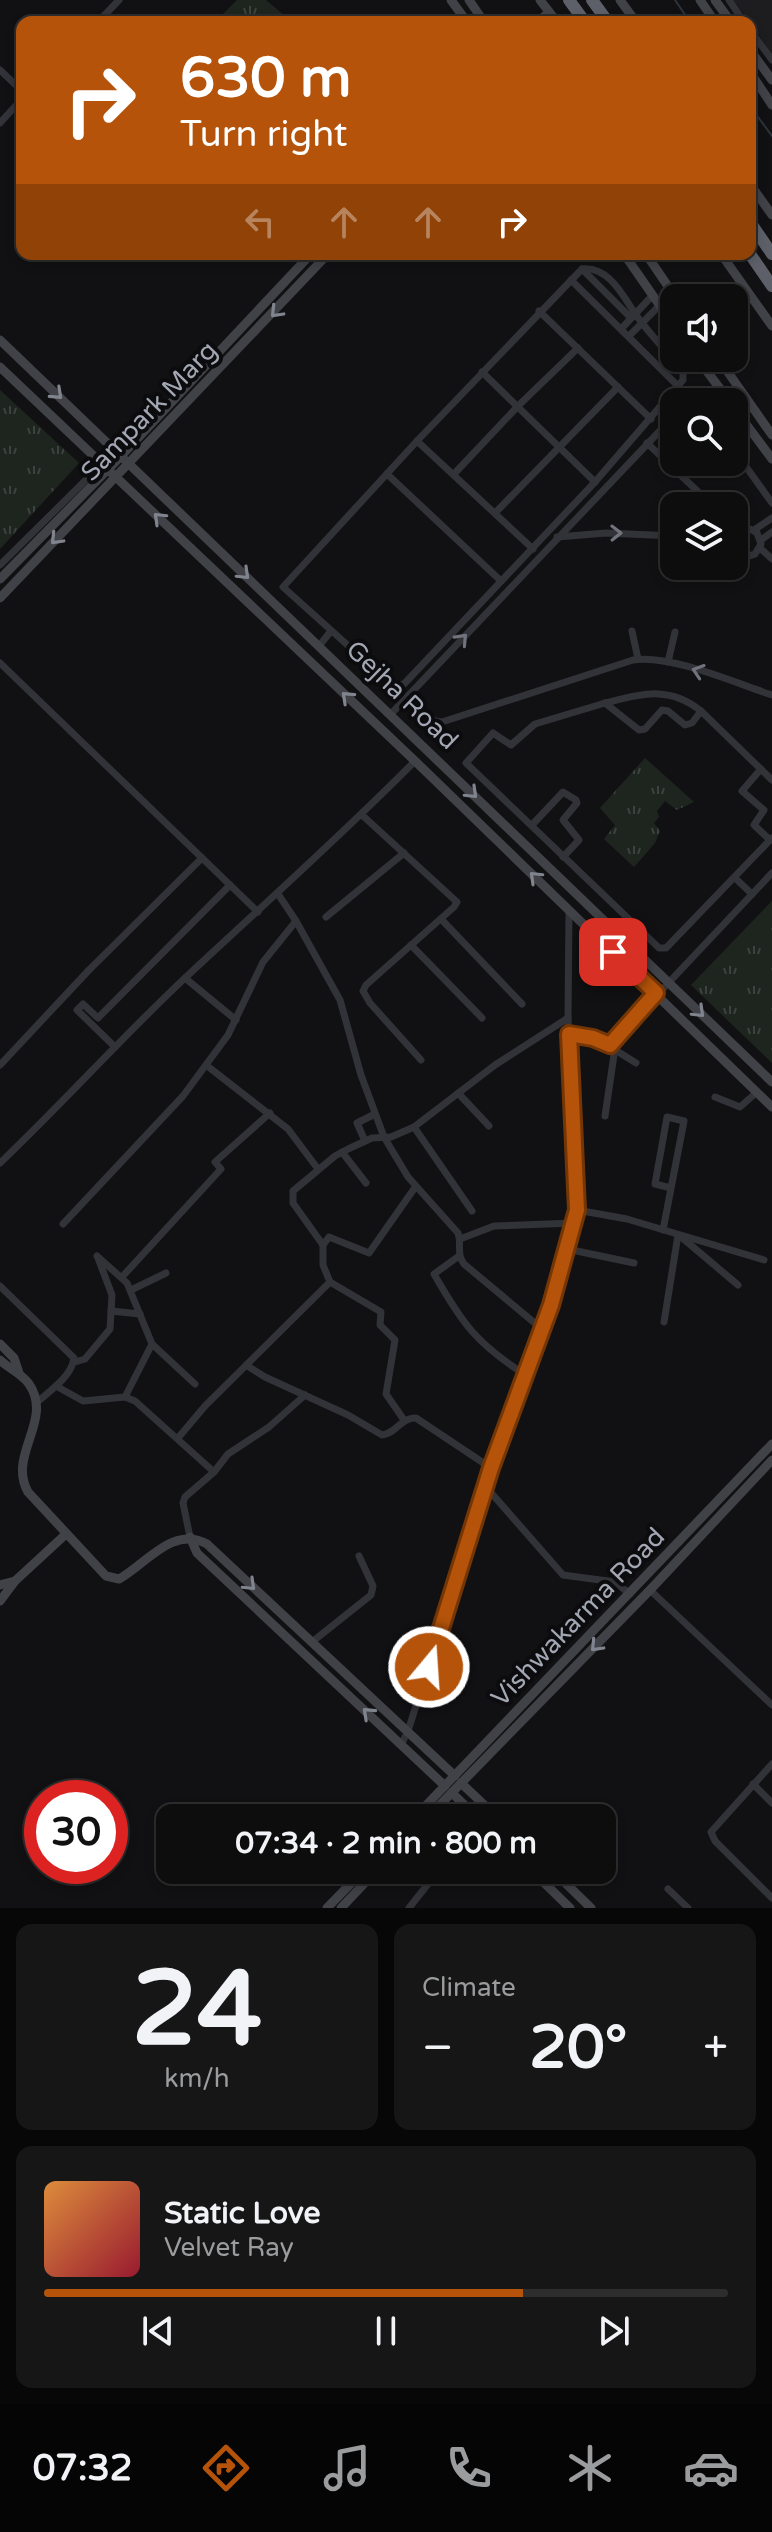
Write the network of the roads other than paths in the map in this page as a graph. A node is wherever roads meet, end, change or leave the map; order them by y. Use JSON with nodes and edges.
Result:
{"nodes":[{"id":1,"x":119,"y":0,"type":"edge"},
{"id":2,"x":540,"y":0,"type":"edge"},
{"id":3,"x":549,"y":12,"type":"junction"},
{"id":4,"x":104,"y":16,"type":"edge"},
{"id":5,"x":545,"y":16,"type":"edge"},
{"id":6,"x":552,"y":16,"type":"edge"},
{"id":7,"x":756,"y":38,"type":"edge"},
{"id":8,"x":756,"y":58,"type":"edge"},
{"id":9,"x":772,"y":60,"type":"edge"},
{"id":10,"x":0,"y":70,"type":"edge"},
{"id":11,"x":772,"y":80,"type":"edge"},
{"id":12,"x":756,"y":81,"type":"edge"},
{"id":13,"x":16,"y":85,"type":"edge"},
{"id":14,"x":772,"y":105,"type":"edge"},
{"id":15,"x":16,"y":106,"type":"edge"},
{"id":16,"x":0,"y":123,"type":"edge"},
{"id":17,"x":756,"y":192,"type":"edge"},
{"id":18,"x":772,"y":215,"type":"edge"},
{"id":19,"x":756,"y":231,"type":"edge"},
{"id":20,"x":772,"y":254,"type":"edge"},
{"id":21,"x":305,"y":260,"type":"edge"},
{"id":22,"x":322,"y":260,"type":"edge"},
{"id":23,"x":628,"y":260,"type":"edge"},
{"id":24,"x":650,"y":260,"type":"edge"},
{"id":25,"x":725,"y":260,"type":"edge"},
{"id":26,"x":754,"y":260,"type":"edge"},
{"id":27,"x":582,"y":269,"type":"junction"},
{"id":28,"x":571,"y":280,"type":"junction"},
{"id":29,"x":666,"y":284,"type":"edge"},
{"id":30,"x":772,"y":286,"type":"edge"},
{"id":31,"x":652,"y":296,"type":"junction"},
{"id":32,"x":659,"y":306,"type":"joint"},
{"id":33,"x":539,"y":311,"type":"junction"},
{"id":34,"x":633,"y":316,"type":"junction"},
{"id":35,"x":643,"y":322,"type":"junction"},
{"id":36,"x":772,"y":326,"type":"edge"},
{"id":37,"x":622,"y":328,"type":"junction"},
{"id":38,"x":629,"y":336,"type":"junction"},
{"id":39,"x":0,"y":340,"type":"edge"},
{"id":40,"x":578,"y":348,"type":"junction"},
{"id":41,"x":0,"y":367,"type":"edge"},
{"id":42,"x":482,"y":372,"type":"junction"},
{"id":43,"x":728,"y":372,"type":"edge"},
{"id":44,"x":618,"y":387,"type":"junction"},
{"id":45,"x":679,"y":387,"type":"junction"},
{"id":46,"x":518,"y":406,"type":"junction"},
{"id":47,"x":651,"y":419,"type":"junction"},
{"id":48,"x":748,"y":427,"type":"edge"},
{"id":49,"x":660,"y":430,"type":"edge"},
{"id":50,"x":772,"y":435,"type":"edge"},
{"id":51,"x":417,"y":441,"type":"junction"},
{"id":52,"x":647,"y":443,"type":"junction"},
{"id":53,"x":558,"y":447,"type":"junction"},
{"id":54,"x":122,"y":455,"type":"junction"},
{"id":55,"x":772,"y":459,"type":"edge"},
{"id":56,"x":130,"y":463,"type":"junction"},
{"id":57,"x":105,"y":466,"type":"junction"},
{"id":58,"x":748,"y":470,"type":"edge"},
{"id":59,"x":387,"y":474,"type":"junction"},
{"id":60,"x":454,"y":474,"type":"junction"},
{"id":61,"x":116,"y":477,"type":"junction"},
{"id":62,"x":595,"y":482,"type":"junction"},
{"id":63,"x":698,"y":492,"type":"edge"},
{"id":64,"x":772,"y":503,"type":"edge"},
{"id":65,"x":495,"y":513,"type":"junction"},
{"id":66,"x":772,"y":518,"type":"edge"},
{"id":67,"x":748,"y":528,"type":"edge"},
{"id":68,"x":754,"y":530,"type":"junction"},
{"id":69,"x":772,"y":532,"type":"edge"},
{"id":70,"x":660,"y":535,"type":"edge"},
{"id":71,"x":557,"y":537,"type":"junction"},
{"id":72,"x":760,"y":544,"type":"junction"},
{"id":73,"x":533,"y":549,"type":"junction"},
{"id":74,"x":748,"y":556,"type":"edge"},
{"id":75,"x":772,"y":559,"type":"edge"},
{"id":76,"x":0,"y":565,"type":"edge"},
{"id":77,"x":0,"y":579,"type":"edge"},
{"id":78,"x":501,"y":581,"type":"junction"},
{"id":79,"x":0,"y":598,"type":"edge"},
{"id":80,"x":331,"y":631,"type":"junction"},
{"id":81,"x":632,"y":631,"type":"dead end"},
{"id":82,"x":675,"y":632,"type":"dead end"},
{"id":83,"x":342,"y":642,"type":"junction"},
{"id":84,"x":319,"y":646,"type":"junction"},
{"id":85,"x":330,"y":656,"type":"junction"},
{"id":86,"x":638,"y":659,"type":"junction"},
{"id":87,"x":668,"y":662,"type":"junction"},
{"id":88,"x":0,"y":663,"type":"edge"},
{"id":89,"x":772,"y":695,"type":"edge"},
{"id":90,"x":408,"y":696,"type":"junction"},
{"id":91,"x":605,"y":703,"type":"junction"},
{"id":92,"x":701,"y":711,"type":"junction"},
{"id":93,"x":390,"y":715,"type":"junction"},
{"id":94,"x":415,"y":761,"type":"junction"},
{"id":95,"x":761,"y":769,"type":"junction"},
{"id":96,"x":772,"y":780,"type":"edge"},
{"id":97,"x":362,"y":815,"type":"junction"},
{"id":98,"x":532,"y":825,"type":"junction"},
{"id":99,"x":771,"y":839,"type":"edge"},
{"id":100,"x":404,"y":853,"type":"junction"},
{"id":101,"x":563,"y":857,"type":"junction"},
{"id":102,"x":202,"y":858,"type":"junction"},
{"id":103,"x":772,"y":873,"type":"edge"},
{"id":104,"x":735,"y":878,"type":"junction"},
{"id":105,"x":590,"y":882,"type":"junction"},
{"id":106,"x":230,"y":885,"type":"junction"},
{"id":107,"x":278,"y":894,"type":"junction"},
{"id":108,"x":752,"y":894,"type":"junction"},
{"id":109,"x":579,"y":896,"type":"junction"},
{"id":110,"x":569,"y":911,"type":"junction"},
{"id":111,"x":258,"y":912,"type":"junction"},
{"id":112,"x":326,"y":917,"type":"dead end"},
{"id":113,"x":441,"y":919,"type":"junction"},
{"id":114,"x":296,"y":921,"type":"junction"},
{"id":115,"x":411,"y":945,"type":"junction"},
{"id":116,"x":185,"y":978,"type":"junction"},
{"id":117,"x":668,"y":982,"type":"junction"},
{"id":118,"x":656,"y":993,"type":"junction"},
{"id":119,"x":522,"y":1004,"type":"dead end"},
{"id":120,"x":482,"y":1018,"type":"dead end"},
{"id":121,"x":568,"y":1018,"type":"junction"},
{"id":122,"x":236,"y":1020,"type":"junction"},
{"id":123,"x":569,"y":1034,"type":"junction"},
{"id":124,"x":115,"y":1047,"type":"junction"},
{"id":125,"x":612,"y":1047,"type":"junction"},
{"id":126,"x":421,"y":1060,"type":"dead end"},
{"id":127,"x":636,"y":1063,"type":"dead end"},
{"id":128,"x":0,"y":1065,"type":"edge"},
{"id":129,"x":206,"y":1065,"type":"junction"},
{"id":130,"x":772,"y":1082,"type":"edge"},
{"id":131,"x":757,"y":1092,"type":"junction"},
{"id":132,"x":458,"y":1093,"type":"junction"},
{"id":133,"x":715,"y":1097,"type":"dead end"},
{"id":134,"x":772,"y":1107,"type":"edge"},
{"id":135,"x":270,"y":1113,"type":"junction"},
{"id":136,"x":375,"y":1114,"type":"junction"},
{"id":137,"x":605,"y":1116,"type":"dead end"},
{"id":138,"x":489,"y":1126,"type":"dead end"},
{"id":139,"x":414,"y":1127,"type":"junction"},
{"id":140,"x":384,"y":1137,"type":"junction"},
{"id":141,"x":365,"y":1141,"type":"junction"},
{"id":142,"x":342,"y":1152,"type":"junction"},
{"id":143,"x":0,"y":1163,"type":"edge"},
{"id":144,"x":318,"y":1169,"type":"junction"},
{"id":145,"x":366,"y":1183,"type":"dead end"},
{"id":146,"x":416,"y":1186,"type":"junction"},
{"id":147,"x":671,"y":1188,"type":"junction"},
{"id":148,"x":577,"y":1210,"type":"junction"},
{"id":149,"x":472,"y":1211,"type":"dead end"},
{"id":150,"x":574,"y":1223,"type":"junction"},
{"id":151,"x":63,"y":1224,"type":"dead end"},
{"id":152,"x":663,"y":1230,"type":"junction"},
{"id":153,"x":678,"y":1235,"type":"junction"},
{"id":154,"x":460,"y":1239,"type":"junction"},
{"id":155,"x":323,"y":1245,"type":"junction"},
{"id":156,"x":567,"y":1249,"type":"junction"},
{"id":157,"x":459,"y":1256,"type":"junction"},
{"id":158,"x":764,"y":1260,"type":"dead end"},
{"id":159,"x":634,"y":1263,"type":"dead end"},
{"id":160,"x":166,"y":1273,"type":"dead end"},
{"id":161,"x":122,"y":1277,"type":"junction"},
{"id":162,"x":330,"y":1282,"type":"junction"},
{"id":163,"x":738,"y":1285,"type":"dead end"},
{"id":164,"x":0,"y":1286,"type":"edge"},
{"id":165,"x":131,"y":1290,"type":"junction"},
{"id":166,"x":111,"y":1311,"type":"junction"},
{"id":167,"x":140,"y":1314,"type":"junction"},
{"id":168,"x":664,"y":1322,"type":"dead end"},
{"id":169,"x":543,"y":1330,"type":"junction"},
{"id":170,"x":0,"y":1344,"type":"edge"},
{"id":171,"x":152,"y":1344,"type":"junction"},
{"id":172,"x":0,"y":1360,"type":"edge"},
{"id":173,"x":75,"y":1362,"type":"junction"},
{"id":174,"x":246,"y":1365,"type":"junction"},
{"id":175,"x":19,"y":1373,"type":"junction"},
{"id":176,"x":524,"y":1374,"type":"junction"},
{"id":177,"x":195,"y":1384,"type":"dead end"},
{"id":178,"x":56,"y":1386,"type":"junction"},
{"id":179,"x":305,"y":1395,"type":"junction"},
{"id":180,"x":125,"y":1397,"type":"junction"},
{"id":181,"x":36,"y":1403,"type":"junction"},
{"id":182,"x":404,"y":1420,"type":"junction"},
{"id":183,"x":178,"y":1438,"type":"junction"},
{"id":184,"x":772,"y":1444,"type":"edge"},
{"id":185,"x":772,"y":1460,"type":"edge"},
{"id":186,"x":491,"y":1468,"type":"junction"},
{"id":187,"x":214,"y":1472,"type":"junction"},
{"id":188,"x":486,"y":1487,"type":"junction"},
{"id":189,"x":66,"y":1534,"type":"junction"},
{"id":190,"x":190,"y":1537,"type":"junction"},
{"id":191,"x":688,"y":1541,"type":"junction"},
{"id":192,"x":359,"y":1556,"type":"dead end"},
{"id":193,"x":15,"y":1581,"type":"junction"},
{"id":194,"x":0,"y":1585,"type":"edge"},
{"id":195,"x":650,"y":1590,"type":"junction"},
{"id":196,"x":630,"y":1594,"type":"junction"},
{"id":197,"x":0,"y":1601,"type":"edge"},
{"id":198,"x":312,"y":1642,"type":"junction"},
{"id":199,"x":772,"y":1705,"type":"edge"},
{"id":200,"x":408,"y":1731,"type":"junction"},
{"id":201,"x":401,"y":1745,"type":"junction"},
{"id":202,"x":772,"y":1764,"type":"edge"},
{"id":203,"x":458,"y":1780,"type":"junction"},
{"id":204,"x":753,"y":1784,"type":"junction"},
{"id":205,"x":448,"y":1790,"type":"junction"},
{"id":206,"x":772,"y":1803,"type":"edge"},
{"id":207,"x":431,"y":1804,"type":"edge"},
{"id":208,"x":438,"y":1804,"type":"edge"},
{"id":209,"x":463,"y":1804,"type":"edge"},
{"id":210,"x":483,"y":1804,"type":"edge"},
{"id":211,"x":350,"y":1884,"type":"edge"},
{"id":212,"x":364,"y":1884,"type":"edge"},
{"id":213,"x":428,"y":1884,"type":"edge"},
{"id":214,"x":545,"y":1884,"type":"edge"},
{"id":215,"x":566,"y":1884,"type":"edge"},
{"id":216,"x":668,"y":1889,"type":"dead end"},
{"id":217,"x":353,"y":1895,"type":"junction"},
{"id":218,"x":772,"y":1898,"type":"edge"},
{"id":219,"x":327,"y":1908,"type":"edge"},
{"id":220,"x":341,"y":1908,"type":"edge"},
{"id":221,"x":350,"y":1908,"type":"edge"},
{"id":222,"x":409,"y":1908,"type":"edge"},
{"id":223,"x":570,"y":1908,"type":"edge"},
{"id":224,"x":591,"y":1908,"type":"edge"},
{"id":225,"x":688,"y":1908,"type":"edge"}],
"edges":[{"from":1,"to":4,"type":"street"},
{"from":2,"to":3,"type":"street"},
{"from":3,"to":5,"type":"street"},
{"from":3,"to":6,"type":"street"},
{"from":7,"to":9,"type":"street"},
{"from":8,"to":11,"type":"street"},
{"from":10,"to":13,"type":"street"},
{"from":12,"to":14,"type":"street"},
{"from":15,"to":16,"type":"street"},
{"from":17,"to":18,"type":"street"},
{"from":19,"to":20,"type":"highway"},
{"from":21,"to":54,"type":"street","name":"Sampark Marg"},
{"from":22,"to":56,"type":"street","name":"Sampark Marg","one_way":true},
{"from":23,"to":31,"type":"street"},
{"from":24,"to":29,"type":"street"},
{"from":25,"to":36,"type":"street"},
{"from":26,"to":30,"type":"highway"},
{"from":27,"to":28,"type":"street"},
{"from":27,"to":34,"type":"street"},
{"from":27,"to":34,"type":"street"},
{"from":28,"to":33,"type":"street"},
{"from":28,"to":37,"type":"street"},
{"from":31,"to":32,"type":"street"},
{"from":31,"to":34,"type":"street"},
{"from":32,"to":35,"type":"street"},
{"from":33,"to":40,"type":"street"},
{"from":33,"to":42,"type":"street"},
{"from":34,"to":35,"type":"street"},
{"from":34,"to":37,"type":"street"},
{"from":35,"to":38,"type":"street"},
{"from":35,"to":45,"type":"street"},
{"from":37,"to":38,"type":"street"},
{"from":38,"to":45,"type":"street"},
{"from":39,"to":54,"type":"street","name":"Gejha Road","one_way":true},
{"from":40,"to":44,"type":"street"},
{"from":40,"to":46,"type":"street"},
{"from":41,"to":57,"type":"street","name":"Gejha Road"},
{"from":42,"to":46,"type":"street"},
{"from":42,"to":51,"type":"street"},
{"from":43,"to":50,"type":"street"},
{"from":44,"to":47,"type":"street"},
{"from":44,"to":53,"type":"street"},
{"from":45,"to":47,"type":"street"},
{"from":46,"to":53,"type":"street"},
{"from":46,"to":60,"type":"street"},
{"from":47,"to":62,"type":"street"},
{"from":48,"to":55,"type":"street"},
{"from":49,"to":52,"type":"street"},
{"from":51,"to":59,"type":"street"},
{"from":51,"to":60,"type":"street"},
{"from":52,"to":63,"type":"street"},
{"from":52,"to":71,"type":"street"},
{"from":53,"to":62,"type":"street"},
{"from":53,"to":65,"type":"street"},
{"from":54,"to":56,"type":"street","name":"Gejha Road"},
{"from":54,"to":57,"type":"street","name":"Sampark Marg"},
{"from":56,"to":61,"type":"street","name":"Sampark Marg"},
{"from":56,"to":84,"type":"street","name":"Gejha Road","one_way":true},
{"from":57,"to":61,"type":"street","name":"Gejha Road"},
{"from":57,"to":76,"type":"street"},
{"from":57,"to":77,"type":"street","name":"Sampark Marg"},
{"from":58,"to":64,"type":"street"},
{"from":59,"to":78,"type":"street"},
{"from":59,"to":80,"type":"street"},
{"from":60,"to":65,"type":"street"},
{"from":61,"to":79,"type":"street","name":"Sampark Marg","one_way":true},
{"from":94,"to":61,"type":"street","name":"Gejha Road","one_way":true},
{"from":62,"to":73,"type":"street"},
{"from":65,"to":73,"type":"street"},
{"from":66,"to":68,"type":"street"},
{"from":67,"to":68,"type":"street"},
{"from":68,"to":72,"type":"street"},
{"from":69,"to":72,"type":"street"},
{"from":71,"to":70,"type":"street","one_way":true},
{"from":90,"to":71,"type":"street","one_way":true},
{"from":72,"to":74,"type":"street"},
{"from":72,"to":75,"type":"street"},
{"from":73,"to":78,"type":"street"},
{"from":78,"to":83,"type":"street"},
{"from":80,"to":83,"type":"street"},
{"from":80,"to":84,"type":"street"},
{"from":81,"to":86,"type":"street"},
{"from":82,"to":87,"type":"street"},
{"from":83,"to":85,"type":"street"},
{"from":84,"to":85,"type":"street","name":"Gejha Road"},
{"from":85,"to":93,"type":"street","name":"Gejha Road"},
{"from":86,"to":87,"type":"street"},
{"from":86,"to":90,"type":"street"},
{"from":89,"to":87,"type":"street","one_way":true},
{"from":88,"to":102,"type":"street"},
{"from":90,"to":93,"type":"street"},
{"from":91,"to":92,"type":"street"},
{"from":91,"to":92,"type":"street"},
{"from":91,"to":98,"type":"street"},
{"from":92,"to":95,"type":"street"},
{"from":93,"to":109,"type":"street","name":"Gejha Road","one_way":true},
{"from":94,"to":97,"type":"street"},
{"from":110,"to":94,"type":"street","name":"Gejha Road","one_way":true},
{"from":95,"to":96,"type":"street"},
{"from":95,"to":99,"type":"street"},
{"from":97,"to":100,"type":"street"},
{"from":97,"to":107,"type":"street"},
{"from":98,"to":101,"type":"street"},
{"from":98,"to":101,"type":"street"},
{"from":99,"to":104,"type":"street"},
{"from":100,"to":112,"type":"street"},
{"from":100,"to":113,"type":"street"},
{"from":101,"to":105,"type":"street"},
{"from":102,"to":106,"type":"street"},
{"from":102,"to":128,"type":"street"},
{"from":103,"to":108,"type":"street"},
{"from":104,"to":105,"type":"street"},
{"from":104,"to":108,"type":"street"},
{"from":105,"to":109,"type":"street"},
{"from":106,"to":111,"type":"street"},
{"from":106,"to":124,"type":"street"},
{"from":107,"to":111,"type":"street"},
{"from":107,"to":114,"type":"street"},
{"from":108,"to":117,"type":"street"},
{"from":109,"to":117,"type":"street","name":"Gejha Road"},
{"from":110,"to":118,"type":"street","name":"Gejha Road"},
{"from":110,"to":121,"type":"street"},
{"from":111,"to":116,"type":"street"},
{"from":113,"to":115,"type":"street"},
{"from":113,"to":119,"type":"street"},
{"from":114,"to":122,"type":"street"},
{"from":114,"to":136,"type":"street"},
{"from":115,"to":120,"type":"street"},
{"from":115,"to":126,"type":"street"},
{"from":116,"to":122,"type":"street"},
{"from":116,"to":124,"type":"street"},
{"from":117,"to":118,"type":"street"},
{"from":117,"to":130,"type":"street","name":"Gejha Road","one_way":true},
{"from":118,"to":125,"type":"street"},
{"from":118,"to":131,"type":"street","name":"Gejha Road"},
{"from":121,"to":123,"type":"street"},
{"from":121,"to":132,"type":"street"},
{"from":122,"to":129,"type":"street"},
{"from":123,"to":125,"type":"street"},
{"from":123,"to":148,"type":"street"},
{"from":124,"to":143,"type":"street"},
{"from":125,"to":127,"type":"street"},
{"from":125,"to":137,"type":"street"},
{"from":129,"to":135,"type":"street"},
{"from":129,"to":151,"type":"street"},
{"from":131,"to":133,"type":"street"},
{"from":131,"to":134,"type":"street","name":"Gejha Road"},
{"from":132,"to":138,"type":"street"},
{"from":132,"to":139,"type":"street"},
{"from":135,"to":144,"type":"street"},
{"from":135,"to":161,"type":"street"},
{"from":136,"to":140,"type":"street"},
{"from":136,"to":141,"type":"street"},
{"from":139,"to":140,"type":"street"},
{"from":139,"to":149,"type":"street"},
{"from":140,"to":141,"type":"street"},
{"from":140,"to":146,"type":"street"},
{"from":141,"to":142,"type":"street"},
{"from":142,"to":144,"type":"street"},
{"from":142,"to":145,"type":"street"},
{"from":144,"to":155,"type":"street"},
{"from":146,"to":154,"type":"street"},
{"from":146,"to":155,"type":"street"},
{"from":147,"to":147,"type":"street"},
{"from":147,"to":152,"type":"street"},
{"from":148,"to":150,"type":"street"},
{"from":148,"to":152,"type":"street"},
{"from":150,"to":154,"type":"street"},
{"from":150,"to":156,"type":"street"},
{"from":152,"to":153,"type":"street"},
{"from":153,"to":158,"type":"street"},
{"from":153,"to":163,"type":"street"},
{"from":153,"to":168,"type":"street"},
{"from":154,"to":157,"type":"street"},
{"from":155,"to":162,"type":"street"},
{"from":156,"to":159,"type":"street"},
{"from":156,"to":169,"type":"street"},
{"from":157,"to":169,"type":"street"},
{"from":157,"to":176,"type":"street"},
{"from":160,"to":165,"type":"street"},
{"from":161,"to":165,"type":"street"},
{"from":161,"to":166,"type":"street"},
{"from":162,"to":174,"type":"street"},
{"from":162,"to":182,"type":"street"},
{"from":164,"to":173,"type":"street"},
{"from":165,"to":167,"type":"street"},
{"from":166,"to":167,"type":"street"},
{"from":166,"to":173,"type":"street"},
{"from":167,"to":171,"type":"street"},
{"from":169,"to":176,"type":"street"},
{"from":170,"to":175,"type":"street"},
{"from":171,"to":177,"type":"street"},
{"from":171,"to":180,"type":"street"},
{"from":172,"to":175,"type":"street"},
{"from":173,"to":178,"type":"street"},
{"from":174,"to":179,"type":"street"},
{"from":174,"to":183,"type":"street"},
{"from":175,"to":181,"type":"street"},
{"from":176,"to":186,"type":"street"},
{"from":178,"to":180,"type":"street"},
{"from":178,"to":181,"type":"street"},
{"from":179,"to":182,"type":"street"},
{"from":179,"to":187,"type":"street"},
{"from":180,"to":183,"type":"street"},
{"from":181,"to":189,"type":"street"},
{"from":182,"to":186,"type":"street"},
{"from":183,"to":187,"type":"street"},
{"from":184,"to":191,"type":"street","name":"Vishwakarma Road"},
{"from":185,"to":191,"type":"street","name":"Vishwakarma Road"},
{"from":186,"to":188,"type":"street"},
{"from":187,"to":190,"type":"street"},
{"from":188,"to":196,"type":"street"},
{"from":188,"to":200,"type":"street"},
{"from":189,"to":190,"type":"street"},
{"from":189,"to":193,"type":"street"},
{"from":190,"to":198,"type":"street","one_way":true},
{"from":201,"to":190,"type":"street","one_way":true},
{"from":191,"to":195,"type":"street","name":"Vishwakarma Road"},
{"from":191,"to":196,"type":"street","name":"Vishwakarma Road"},
{"from":192,"to":198,"type":"street"},
{"from":193,"to":194,"type":"street"},
{"from":193,"to":197,"type":"street"},
{"from":195,"to":199,"type":"street"},
{"from":195,"to":203,"type":"street","name":"Vishwakarma Road","one_way":true},
{"from":196,"to":203,"type":"street","name":"Vishwakarma Road"},
{"from":198,"to":200,"type":"street"},
{"from":200,"to":201,"type":"street"},
{"from":200,"to":203,"type":"street"},
{"from":201,"to":205,"type":"street"},
{"from":202,"to":204,"type":"street"},
{"from":203,"to":205,"type":"street","name":"Vishwakarma Road"},
{"from":203,"to":210,"type":"street"},
{"from":204,"to":206,"type":"street"},
{"from":204,"to":218,"type":"street"},
{"from":205,"to":207,"type":"street","name":"Vishwakarma Road"},
{"from":205,"to":208,"type":"street","name":"Vishwakarma Road"},
{"from":205,"to":209,"type":"street"},
{"from":211,"to":219,"type":"street"},
{"from":212,"to":217,"type":"street"},
{"from":213,"to":222,"type":"street"},
{"from":214,"to":223,"type":"street"},
{"from":215,"to":224,"type":"street"},
{"from":216,"to":225,"type":"street"},
{"from":217,"to":220,"type":"street"},
{"from":217,"to":221,"type":"street"}]}
